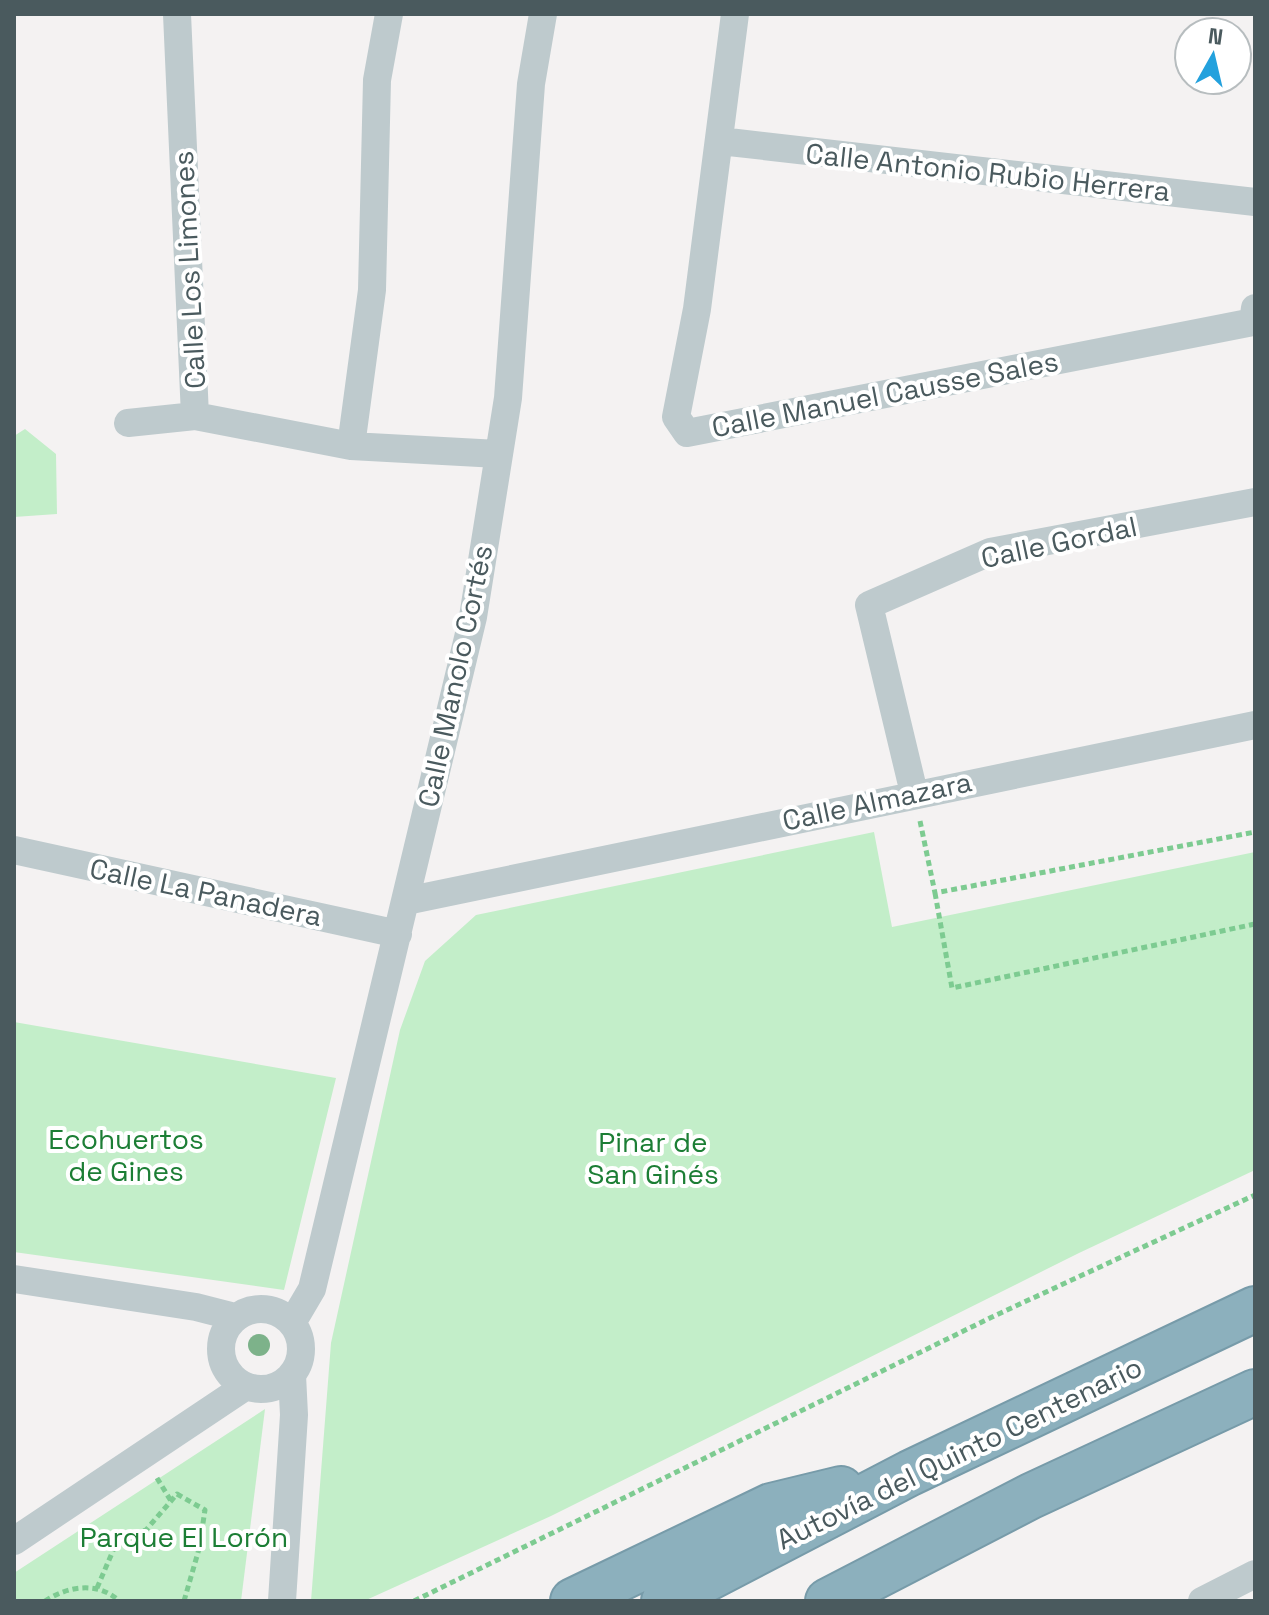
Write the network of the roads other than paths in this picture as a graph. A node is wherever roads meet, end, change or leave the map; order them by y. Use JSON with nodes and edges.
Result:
{"nodes":[{"id":1,"x":177,"y":14,"type":"edge"},
{"id":2,"x":389,"y":14,"type":"edge"},
{"id":3,"x":543,"y":14,"type":"edge"},
{"id":4,"x":735,"y":14,"type":"edge"},
{"id":5,"x":720,"y":141,"type":"junction"},
{"id":6,"x":1255,"y":202,"type":"edge"},
{"id":7,"x":1255,"y":308,"type":"edge"},
{"id":8,"x":195,"y":416,"type":"junction"},
{"id":9,"x":128,"y":423,"type":"dead end"},
{"id":10,"x":351,"y":446,"type":"junction"},
{"id":11,"x":498,"y":454,"type":"junction"},
{"id":12,"x":1255,"y":502,"type":"edge"},
{"id":13,"x":1255,"y":725,"type":"edge"},
{"id":14,"x":914,"y":793,"type":"junction"},
{"id":15,"x":14,"y":850,"type":"edge"},
{"id":16,"x":406,"y":901,"type":"junction"},
{"id":17,"x":398,"y":934,"type":"junction"},
{"id":18,"x":14,"y":1279,"type":"edge"},
{"id":19,"x":1255,"y":1309,"type":"edge"},
{"id":20,"x":235,"y":1317,"type":"junction"},
{"id":21,"x":292,"y":1323,"type":"junction"},
{"id":22,"x":292,"y":1375,"type":"junction"},
{"id":23,"x":246,"y":1386,"type":"junction"},
{"id":24,"x":1255,"y":1392,"type":"edge"},
{"id":25,"x":910,"y":1473,"type":"junction"},
{"id":26,"x":14,"y":1541,"type":"edge"},
{"id":27,"x":1255,"y":1574,"type":"edge"},
{"id":28,"x":282,"y":1601,"type":"edge"},
{"id":29,"x":573,"y":1601,"type":"edge"},
{"id":30,"x":664,"y":1601,"type":"edge"},
{"id":31,"x":828,"y":1601,"type":"edge"},
{"id":32,"x":1202,"y":1601,"type":"edge"}],
"edges":[{"from":1,"to":8,"type":"street","name":"Calle Los Limones"},
{"from":2,"to":10,"type":"street"},
{"from":3,"to":11,"type":"street","name":"Calle Manolo Cortés"},
{"from":4,"to":5,"type":"street","name":"Calle Manuel Causse Sales"},
{"from":5,"to":6,"type":"street","name":"Calle Antonio Rubio Herrera"},
{"from":5,"to":7,"type":"street","name":"Calle Manuel Causse Sales"},
{"from":8,"to":9,"type":"street"},
{"from":8,"to":10,"type":"street","name":"Calle Los Limones"},
{"from":10,"to":11,"type":"street","name":"Calle Los Limones"},
{"from":11,"to":16,"type":"street","name":"Calle Manolo Cortés"},
{"from":12,"to":14,"type":"street","name":"Calle Gordal"},
{"from":13,"to":14,"type":"street","name":"Calle Almazara"},
{"from":14,"to":16,"type":"street","name":"Calle Almazara"},
{"from":15,"to":17,"type":"street","name":"Calle La Panadera"},
{"from":16,"to":17,"type":"street","name":"Calle Manolo Cortés"},
{"from":17,"to":21,"type":"street","name":"Calle Manolo Cortés"},
{"from":18,"to":20,"type":"street"},
{"from":19,"to":25,"type":"highway","name":"Autovía del Quinto Centenario"},
{"from":20,"to":21,"type":"street"},
{"from":20,"to":23,"type":"street"},
{"from":21,"to":22,"type":"street"},
{"from":22,"to":23,"type":"street"},
{"from":22,"to":28,"type":"street"},
{"from":23,"to":26,"type":"street"},
{"from":24,"to":31,"type":"highway"},
{"from":25,"to":29,"type":"highway"},
{"from":25,"to":30,"type":"highway","name":"Autovía del Quinto Centenario"},
{"from":27,"to":32,"type":"street"}]}
